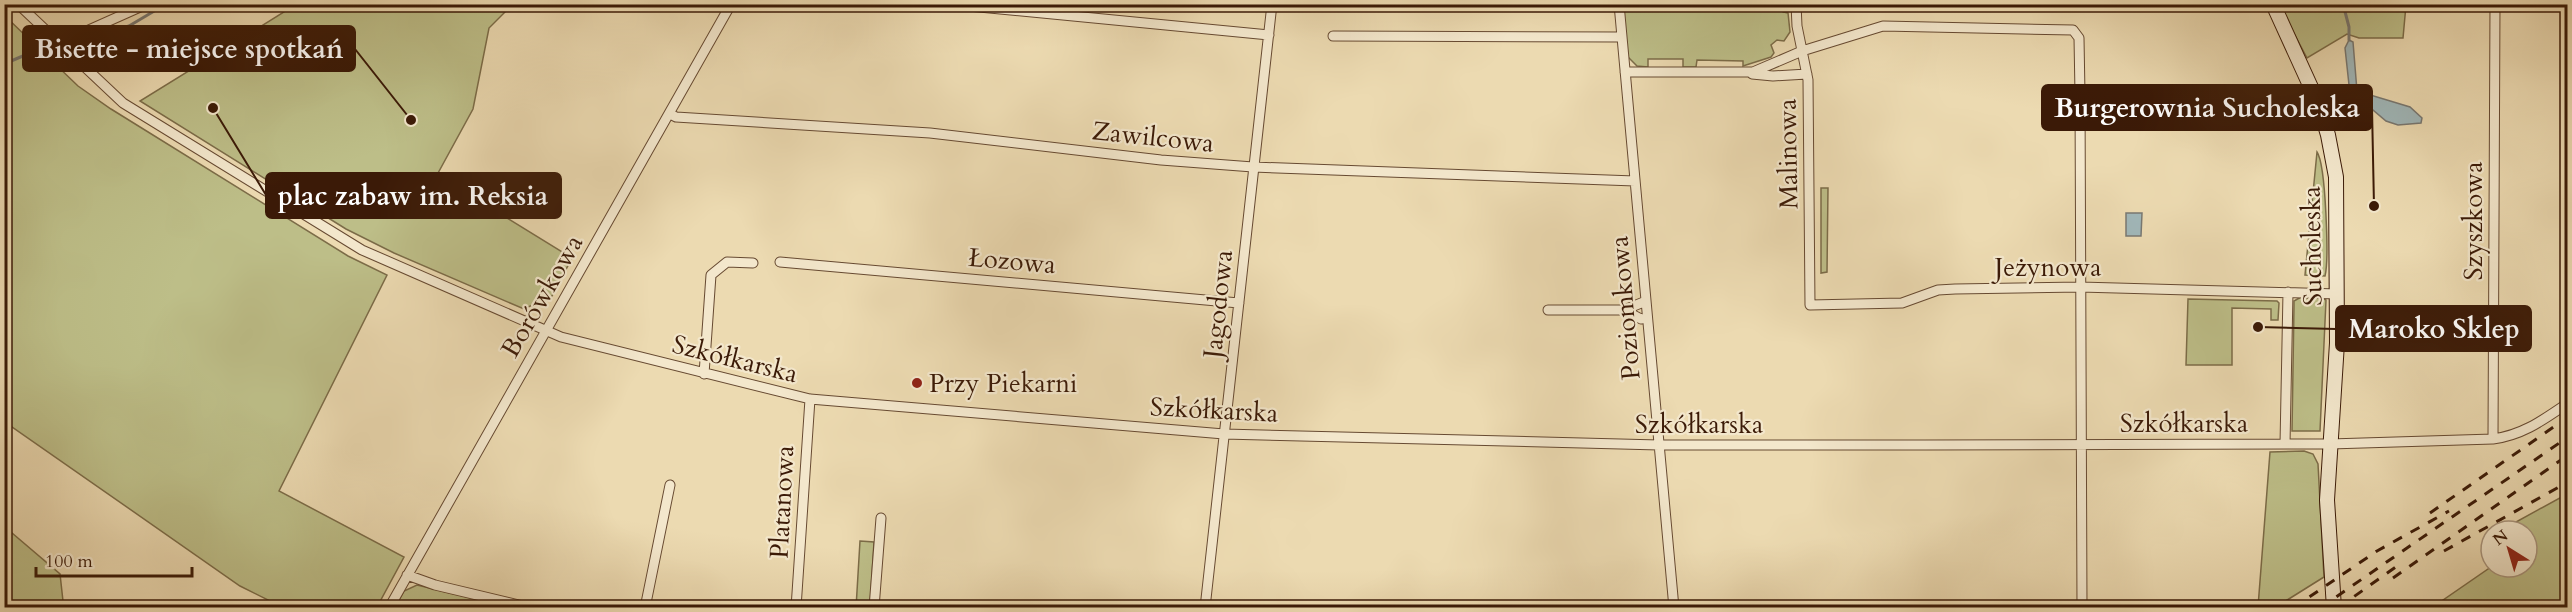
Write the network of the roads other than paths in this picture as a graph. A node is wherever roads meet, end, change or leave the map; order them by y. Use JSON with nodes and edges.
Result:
{"nodes":[{"id":1,"x":18,"y":4,"type":"edge"},
{"id":2,"x":147,"y":4,"type":"edge"},
{"id":3,"x":731,"y":4,"type":"edge"},
{"id":4,"x":948,"y":4,"type":"edge"},
{"id":5,"x":1272,"y":4,"type":"edge"},
{"id":6,"x":1619,"y":4,"type":"edge"},
{"id":7,"x":1796,"y":4,"type":"edge"},
{"id":8,"x":2272,"y":4,"type":"edge"},
{"id":9,"x":2495,"y":4,"type":"edge"},
{"id":10,"x":1269,"y":35,"type":"junction"},
{"id":11,"x":1334,"y":36,"type":"dead end"},
{"id":12,"x":1622,"y":38,"type":"junction"},
{"id":13,"x":59,"y":46,"type":"junction"},
{"id":14,"x":1802,"y":51,"type":"junction"},
{"id":15,"x":1625,"y":72,"type":"junction"},
{"id":16,"x":1743,"y":73,"type":"junction"},
{"id":17,"x":1807,"y":74,"type":"junction"},
{"id":18,"x":670,"y":114,"type":"junction"},
{"id":19,"x":1253,"y":167,"type":"junction"},
{"id":20,"x":1635,"y":181,"type":"junction"},
{"id":21,"x":780,"y":262,"type":"dead end"},
{"id":22,"x":753,"y":263,"type":"dead end"},
{"id":23,"x":2080,"y":287,"type":"junction"},
{"id":24,"x":2288,"y":292,"type":"junction"},
{"id":25,"x":2338,"y":294,"type":"junction"},
{"id":26,"x":1646,"y":301,"type":"junction"},
{"id":27,"x":1239,"y":303,"type":"junction"},
{"id":28,"x":1810,"y":305,"type":"joint"},
{"id":29,"x":1548,"y":310,"type":"dead end"},
{"id":30,"x":1624,"y":310,"type":"junction"},
{"id":31,"x":1647,"y":318,"type":"junction"},
{"id":32,"x":546,"y":331,"type":"junction"},
{"id":33,"x":704,"y":374,"type":"junction"},
{"id":34,"x":810,"y":399,"type":"junction"},
{"id":35,"x":2568,"y":403,"type":"edge"},
{"id":36,"x":1224,"y":434,"type":"junction"},
{"id":37,"x":2493,"y":439,"type":"junction"},
{"id":38,"x":2081,"y":444,"type":"junction"},
{"id":39,"x":2286,"y":444,"type":"junction"},
{"id":40,"x":2330,"y":444,"type":"junction"},
{"id":41,"x":1659,"y":445,"type":"junction"},
{"id":42,"x":670,"y":485,"type":"dead end"},
{"id":43,"x":881,"y":518,"type":"dead end"},
{"id":44,"x":407,"y":575,"type":"junction"},
{"id":45,"x":389,"y":608,"type":"edge"},
{"id":46,"x":531,"y":608,"type":"edge"},
{"id":47,"x":645,"y":608,"type":"edge"},
{"id":48,"x":796,"y":608,"type":"edge"},
{"id":49,"x":874,"y":608,"type":"edge"},
{"id":50,"x":1205,"y":608,"type":"edge"},
{"id":51,"x":1674,"y":608,"type":"edge"},
{"id":52,"x":2082,"y":608,"type":"edge"},
{"id":53,"x":2334,"y":608,"type":"edge"}],
"edges":[{"from":1,"to":13,"type":"street","name":"Szkółkarska"},
{"from":2,"to":13,"type":"street"},
{"from":3,"to":18,"type":"street","name":"Borówkowa"},
{"from":4,"to":10,"type":"street"},
{"from":5,"to":10,"type":"street","name":"Jagodowa"},
{"from":6,"to":12,"type":"street","name":"Poziomkowa"},
{"from":7,"to":14,"type":"street","name":"Malinowa"},
{"from":8,"to":25,"type":"street","name":"Sucholeska"},
{"from":9,"to":37,"type":"street","name":"Szyszkowa"},
{"from":10,"to":19,"type":"street","name":"Jagodowa"},
{"from":11,"to":12,"type":"street"},
{"from":12,"to":15,"type":"street","name":"Poziomkowa"},
{"from":13,"to":32,"type":"street","name":"Szkółkarska"},
{"from":14,"to":16,"type":"street"},
{"from":14,"to":17,"type":"street","name":"Malinowa"},
{"from":14,"to":23,"type":"street"},
{"from":15,"to":16,"type":"street"},
{"from":15,"to":20,"type":"street","name":"Poziomkowa"},
{"from":16,"to":17,"type":"street"},
{"from":17,"to":28,"type":"street","name":"Malinowa"},
{"from":18,"to":19,"type":"street","name":"Zawilcowa"},
{"from":18,"to":32,"type":"street","name":"Borówkowa"},
{"from":19,"to":20,"type":"street","name":"Zawilcowa"},
{"from":19,"to":27,"type":"street","name":"Jagodowa"},
{"from":20,"to":26,"type":"street","name":"Poziomkowa"},
{"from":21,"to":27,"type":"street","name":"Łozowa"},
{"from":22,"to":33,"type":"street"},
{"from":23,"to":24,"type":"street","name":"Jeżynowa"},
{"from":23,"to":28,"type":"street","name":"Jeżynowa"},
{"from":23,"to":38,"type":"street"},
{"from":24,"to":25,"type":"street","name":"Jeżynowa"},
{"from":24,"to":39,"type":"street"},
{"from":25,"to":40,"type":"street","name":"Sucholeska"},
{"from":26,"to":30,"type":"street"},
{"from":26,"to":31,"type":"street","name":"Poziomkowa"},
{"from":27,"to":36,"type":"street","name":"Jagodowa"},
{"from":29,"to":30,"type":"street"},
{"from":30,"to":31,"type":"street"},
{"from":31,"to":41,"type":"street","name":"Poziomkowa"},
{"from":32,"to":33,"type":"street","name":"Szkółkarska"},
{"from":32,"to":44,"type":"street","name":"Borówkowa"},
{"from":33,"to":34,"type":"street","name":"Szkółkarska"},
{"from":34,"to":36,"type":"street","name":"Szkółkarska"},
{"from":34,"to":48,"type":"street","name":"Platanowa"},
{"from":35,"to":37,"type":"street","name":"Szkółkarska"},
{"from":36,"to":41,"type":"street","name":"Szkółkarska"},
{"from":36,"to":50,"type":"street","name":"Jagodowa"},
{"from":37,"to":40,"type":"street","name":"Szkółkarska"},
{"from":38,"to":39,"type":"street","name":"Szkółkarska"},
{"from":38,"to":41,"type":"street","name":"Szkółkarska"},
{"from":38,"to":52,"type":"street"},
{"from":39,"to":40,"type":"street","name":"Szkółkarska"},
{"from":40,"to":53,"type":"street","name":"Sucholeska"},
{"from":41,"to":51,"type":"street","name":"Poziomkowa"},
{"from":42,"to":47,"type":"street"},
{"from":43,"to":49,"type":"street"},
{"from":44,"to":45,"type":"street","name":"Borówkowa"},
{"from":44,"to":46,"type":"street"}]}
